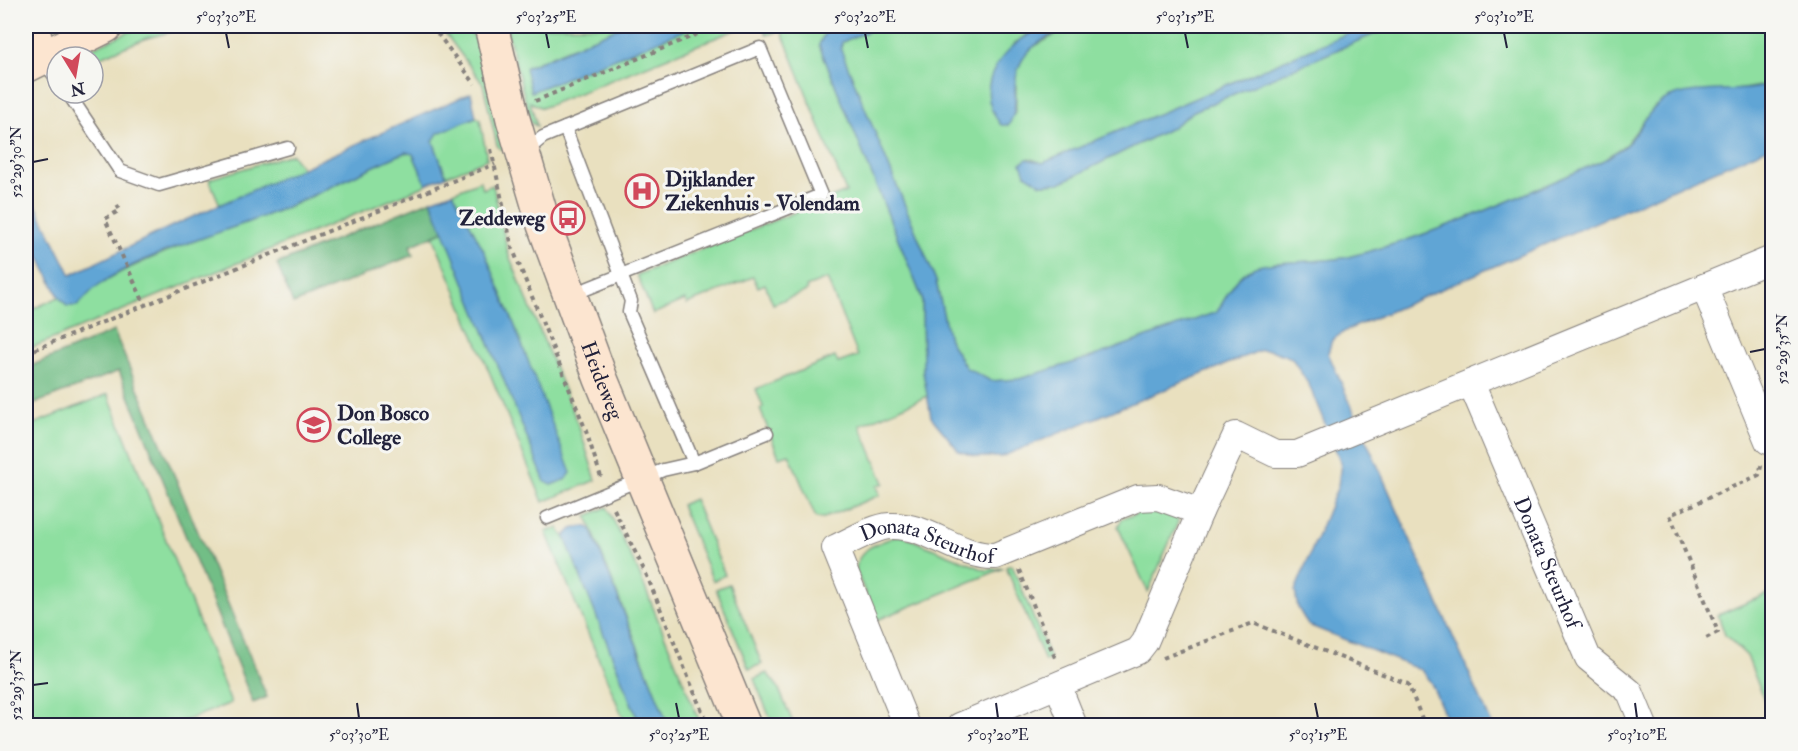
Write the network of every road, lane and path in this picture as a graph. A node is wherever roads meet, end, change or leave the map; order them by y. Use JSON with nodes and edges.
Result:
{"nodes":[{"id":1,"x":32,"y":26,"type":"edge"},
{"id":2,"x":106,"y":26,"type":"edge"},
{"id":3,"x":432,"y":26,"type":"edge"},
{"id":4,"x":491,"y":26,"type":"edge"},
{"id":5,"x":717,"y":26,"type":"edge"},
{"id":6,"x":41,"y":67,"type":"edge"},
{"id":7,"x":479,"y":92,"type":"dead end"},
{"id":8,"x":76,"y":105,"type":"edge"},
{"id":9,"x":565,"y":129,"type":"junction"},
{"id":10,"x":491,"y":146,"type":"dead end"},
{"id":11,"x":288,"y":148,"type":"dead end"},
{"id":12,"x":520,"y":151,"type":"junction"},
{"id":13,"x":117,"y":205,"type":"dead end"},
{"id":14,"x":1773,"y":259,"type":"edge"},
{"id":15,"x":621,"y":275,"type":"junction"},
{"id":16,"x":1704,"y":287,"type":"junction"},
{"id":17,"x":570,"y":295,"type":"junction"},
{"id":18,"x":145,"y":305,"type":"junction"},
{"id":19,"x":26,"y":353,"type":"edge"},
{"id":20,"x":1471,"y":383,"type":"junction"},
{"id":21,"x":767,"y":433,"type":"dead end"},
{"id":22,"x":1768,"y":441,"type":"joint"},
{"id":23,"x":694,"y":463,"type":"junction"},
{"id":24,"x":642,"y":480,"type":"junction"},
{"id":25,"x":607,"y":494,"type":"junction"},
{"id":26,"x":1200,"y":512,"type":"junction"},
{"id":27,"x":547,"y":518,"type":"dead end"},
{"id":28,"x":1010,"y":550,"type":"junction"},
{"id":29,"x":1706,"y":638,"type":"dead end"},
{"id":30,"x":1138,"y":651,"type":"junction"},
{"id":31,"x":1062,"y":684,"type":"junction"},
{"id":32,"x":708,"y":726,"type":"edge"},
{"id":33,"x":744,"y":726,"type":"edge"},
{"id":34,"x":907,"y":726,"type":"edge"},
{"id":35,"x":960,"y":726,"type":"edge"},
{"id":36,"x":1074,"y":726,"type":"edge"},
{"id":37,"x":1425,"y":726,"type":"edge"},
{"id":38,"x":1644,"y":726,"type":"edge"}],
"edges":[{"from":1,"to":6,"type":"street"},
{"from":2,"to":6,"type":"street"},
{"from":3,"to":7,"type":"path"},
{"from":4,"to":12,"type":"street","name":"Heideweg"},
{"from":5,"to":12,"type":"path"},
{"from":8,"to":11,"type":"lane"},
{"from":9,"to":12,"type":"lane"},
{"from":9,"to":15,"type":"lane"},
{"from":9,"to":15,"type":"lane"},
{"from":10,"to":12,"type":"path"},
{"from":12,"to":17,"type":"street","name":"Heideweg"},
{"from":12,"to":18,"type":"path"},
{"from":12,"to":25,"type":"path","name":"Heideweg"},
{"from":13,"to":18,"type":"path"},
{"from":14,"to":16,"type":"street"},
{"from":15,"to":17,"type":"lane"},
{"from":15,"to":23,"type":"lane"},
{"from":16,"to":20,"type":"street"},
{"from":16,"to":22,"type":"street"},
{"from":17,"to":24,"type":"street","name":"Heideweg"},
{"from":18,"to":19,"type":"path"},
{"from":20,"to":26,"type":"street"},
{"from":20,"to":38,"type":"street","name":"Donata Steurhof"},
{"from":21,"to":23,"type":"lane"},
{"from":22,"to":29,"type":"path"},
{"from":23,"to":24,"type":"lane"},
{"from":24,"to":25,"type":"lane"},
{"from":24,"to":33,"type":"street","name":"Heideweg"},
{"from":25,"to":27,"type":"lane"},
{"from":25,"to":32,"type":"path","name":"Heideweg"},
{"from":26,"to":28,"type":"street","name":"Donata Steurhof"},
{"from":26,"to":30,"type":"street"},
{"from":28,"to":31,"type":"path"},
{"from":28,"to":34,"type":"street","name":"Donata Steurhof"},
{"from":30,"to":31,"type":"street"},
{"from":30,"to":37,"type":"path"},
{"from":31,"to":35,"type":"street"},
{"from":31,"to":36,"type":"street"}]}
